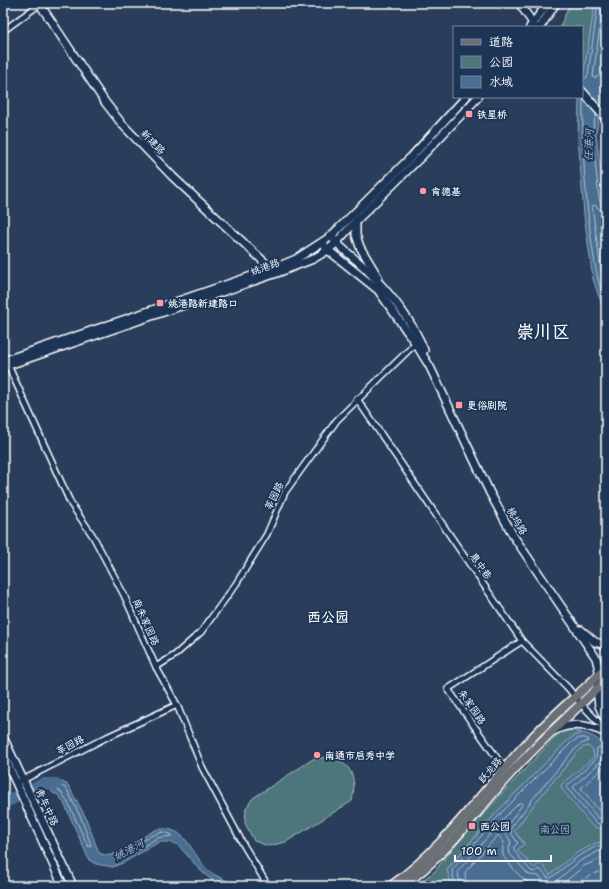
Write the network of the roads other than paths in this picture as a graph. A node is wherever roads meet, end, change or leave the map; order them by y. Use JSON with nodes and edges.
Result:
{"nodes":[{"id":1,"x":520,"y":3,"type":"edge"},
{"id":2,"x":548,"y":3,"type":"edge"},
{"id":3,"x":556,"y":3,"type":"edge"},
{"id":4,"x":40,"y":4,"type":"edge"},
{"id":5,"x":535,"y":26,"type":"edge"},
{"id":6,"x":3,"y":31,"type":"edge"},
{"id":7,"x":583,"y":92,"type":"edge"},
{"id":8,"x":465,"y":98,"type":"edge"},
{"id":9,"x":477,"y":98,"type":"edge"},
{"id":10,"x":605,"y":118,"type":"edge"},
{"id":11,"x":356,"y":221,"type":"junction"},
{"id":12,"x":330,"y":237,"type":"junction"},
{"id":13,"x":322,"y":243,"type":"junction"},
{"id":14,"x":336,"y":243,"type":"junction"},
{"id":15,"x":328,"y":250,"type":"junction"},
{"id":16,"x":275,"y":271,"type":"junction"},
{"id":17,"x":382,"y":286,"type":"junction"},
{"id":18,"x":418,"y":342,"type":"junction"},
{"id":19,"x":5,"y":364,"type":"edge"},
{"id":20,"x":357,"y":399,"type":"junction"},
{"id":21,"x":569,"y":618,"type":"junction"},
{"id":22,"x":522,"y":641,"type":"junction"},
{"id":23,"x":606,"y":645,"type":"edge"},
{"id":24,"x":156,"y":667,"type":"junction"},
{"id":25,"x":606,"y":667,"type":"edge"},
{"id":26,"x":602,"y":678,"type":"edge"},
{"id":27,"x":597,"y":689,"type":"junction"},
{"id":28,"x":575,"y":696,"type":"junction"},
{"id":29,"x":581,"y":704,"type":"junction"},
{"id":30,"x":177,"y":705,"type":"junction"},
{"id":31,"x":606,"y":721,"type":"edge"},
{"id":32,"x":606,"y":730,"type":"edge"},
{"id":33,"x":606,"y":733,"type":"edge"},
{"id":34,"x":549,"y":734,"type":"junction"},
{"id":35,"x":3,"y":737,"type":"edge"},
{"id":36,"x":3,"y":754,"type":"edge"},
{"id":37,"x":504,"y":768,"type":"junction"},
{"id":38,"x":19,"y":781,"type":"junction"},
{"id":39,"x":63,"y":886,"type":"edge"},
{"id":40,"x":73,"y":886,"type":"edge"},
{"id":41,"x":268,"y":886,"type":"edge"},
{"id":42,"x":391,"y":886,"type":"edge"},
{"id":43,"x":402,"y":886,"type":"edge"}],
"edges":[{"from":1,"to":5,"type":"street"},
{"from":2,"to":5,"type":"street"},
{"from":3,"to":5,"type":"street"},
{"from":4,"to":6,"type":"street"},
{"from":4,"to":16,"type":"street","name":"新建路"},
{"from":7,"to":10,"type":"street"},
{"from":8,"to":12,"type":"street","name":"姚港路"},
{"from":9,"to":11,"type":"street","name":"姚港路"},
{"from":11,"to":14,"type":"street","name":"姚港路"},
{"from":11,"to":17,"type":"street"},
{"from":12,"to":13,"type":"street","name":"姚港路"},
{"from":12,"to":14,"type":"street","name":"桃坞路"},
{"from":13,"to":15,"type":"street","name":"桃坞路"},
{"from":13,"to":16,"type":"street","name":"姚港路"},
{"from":14,"to":15,"type":"street","name":"姚港路"},
{"from":14,"to":17,"type":"street","name":"桃坞路"},
{"from":15,"to":16,"type":"street","name":"姚港路"},
{"from":15,"to":18,"type":"street","name":"桃坞路"},
{"from":16,"to":19,"type":"street","name":"姚港路"},
{"from":17,"to":18,"type":"street","name":"桃坞路"},
{"from":18,"to":20,"type":"street","name":"莘园路"},
{"from":18,"to":21,"type":"street","name":"桃坞路"},
{"from":19,"to":24,"type":"street","name":"南朱家园路"},
{"from":20,"to":22,"type":"street","name":"惠中巷"},
{"from":20,"to":24,"type":"street","name":"莘园路"},
{"from":21,"to":23,"type":"street"},
{"from":21,"to":26,"type":"street","name":"桃坞路"},
{"from":22,"to":28,"type":"street","name":"惠中巷"},
{"from":22,"to":37,"type":"street","name":"朱家园路"},
{"from":24,"to":30,"type":"street","name":"南朱家园路"},
{"from":25,"to":26,"type":"main road","name":"跃龙路"},
{"from":26,"to":27,"type":"main road","name":"跃龙路"},
{"from":26,"to":28,"type":"main road","name":"跃龙路"},
{"from":27,"to":29,"type":"main road","name":"跃龙路"},
{"from":27,"to":31,"type":"street"},
{"from":28,"to":29,"type":"street","name":"惠中巷"},
{"from":28,"to":37,"type":"main road","name":"跃龙路"},
{"from":29,"to":32,"type":"street","name":"惠中巷"},
{"from":29,"to":34,"type":"main road","name":"跃龙路"},
{"from":30,"to":38,"type":"street","name":"莘园路"},
{"from":30,"to":41,"type":"street","name":"南朱家园路"},
{"from":33,"to":34,"type":"street"},
{"from":34,"to":43,"type":"main road","name":"跃龙路"},
{"from":35,"to":38,"type":"street","name":"青年中路"},
{"from":36,"to":38,"type":"street","name":"青年中路"},
{"from":37,"to":42,"type":"main road","name":"跃龙路"},
{"from":38,"to":39,"type":"street","name":"青年中路"},
{"from":38,"to":40,"type":"street","name":"青年中路"}]}
